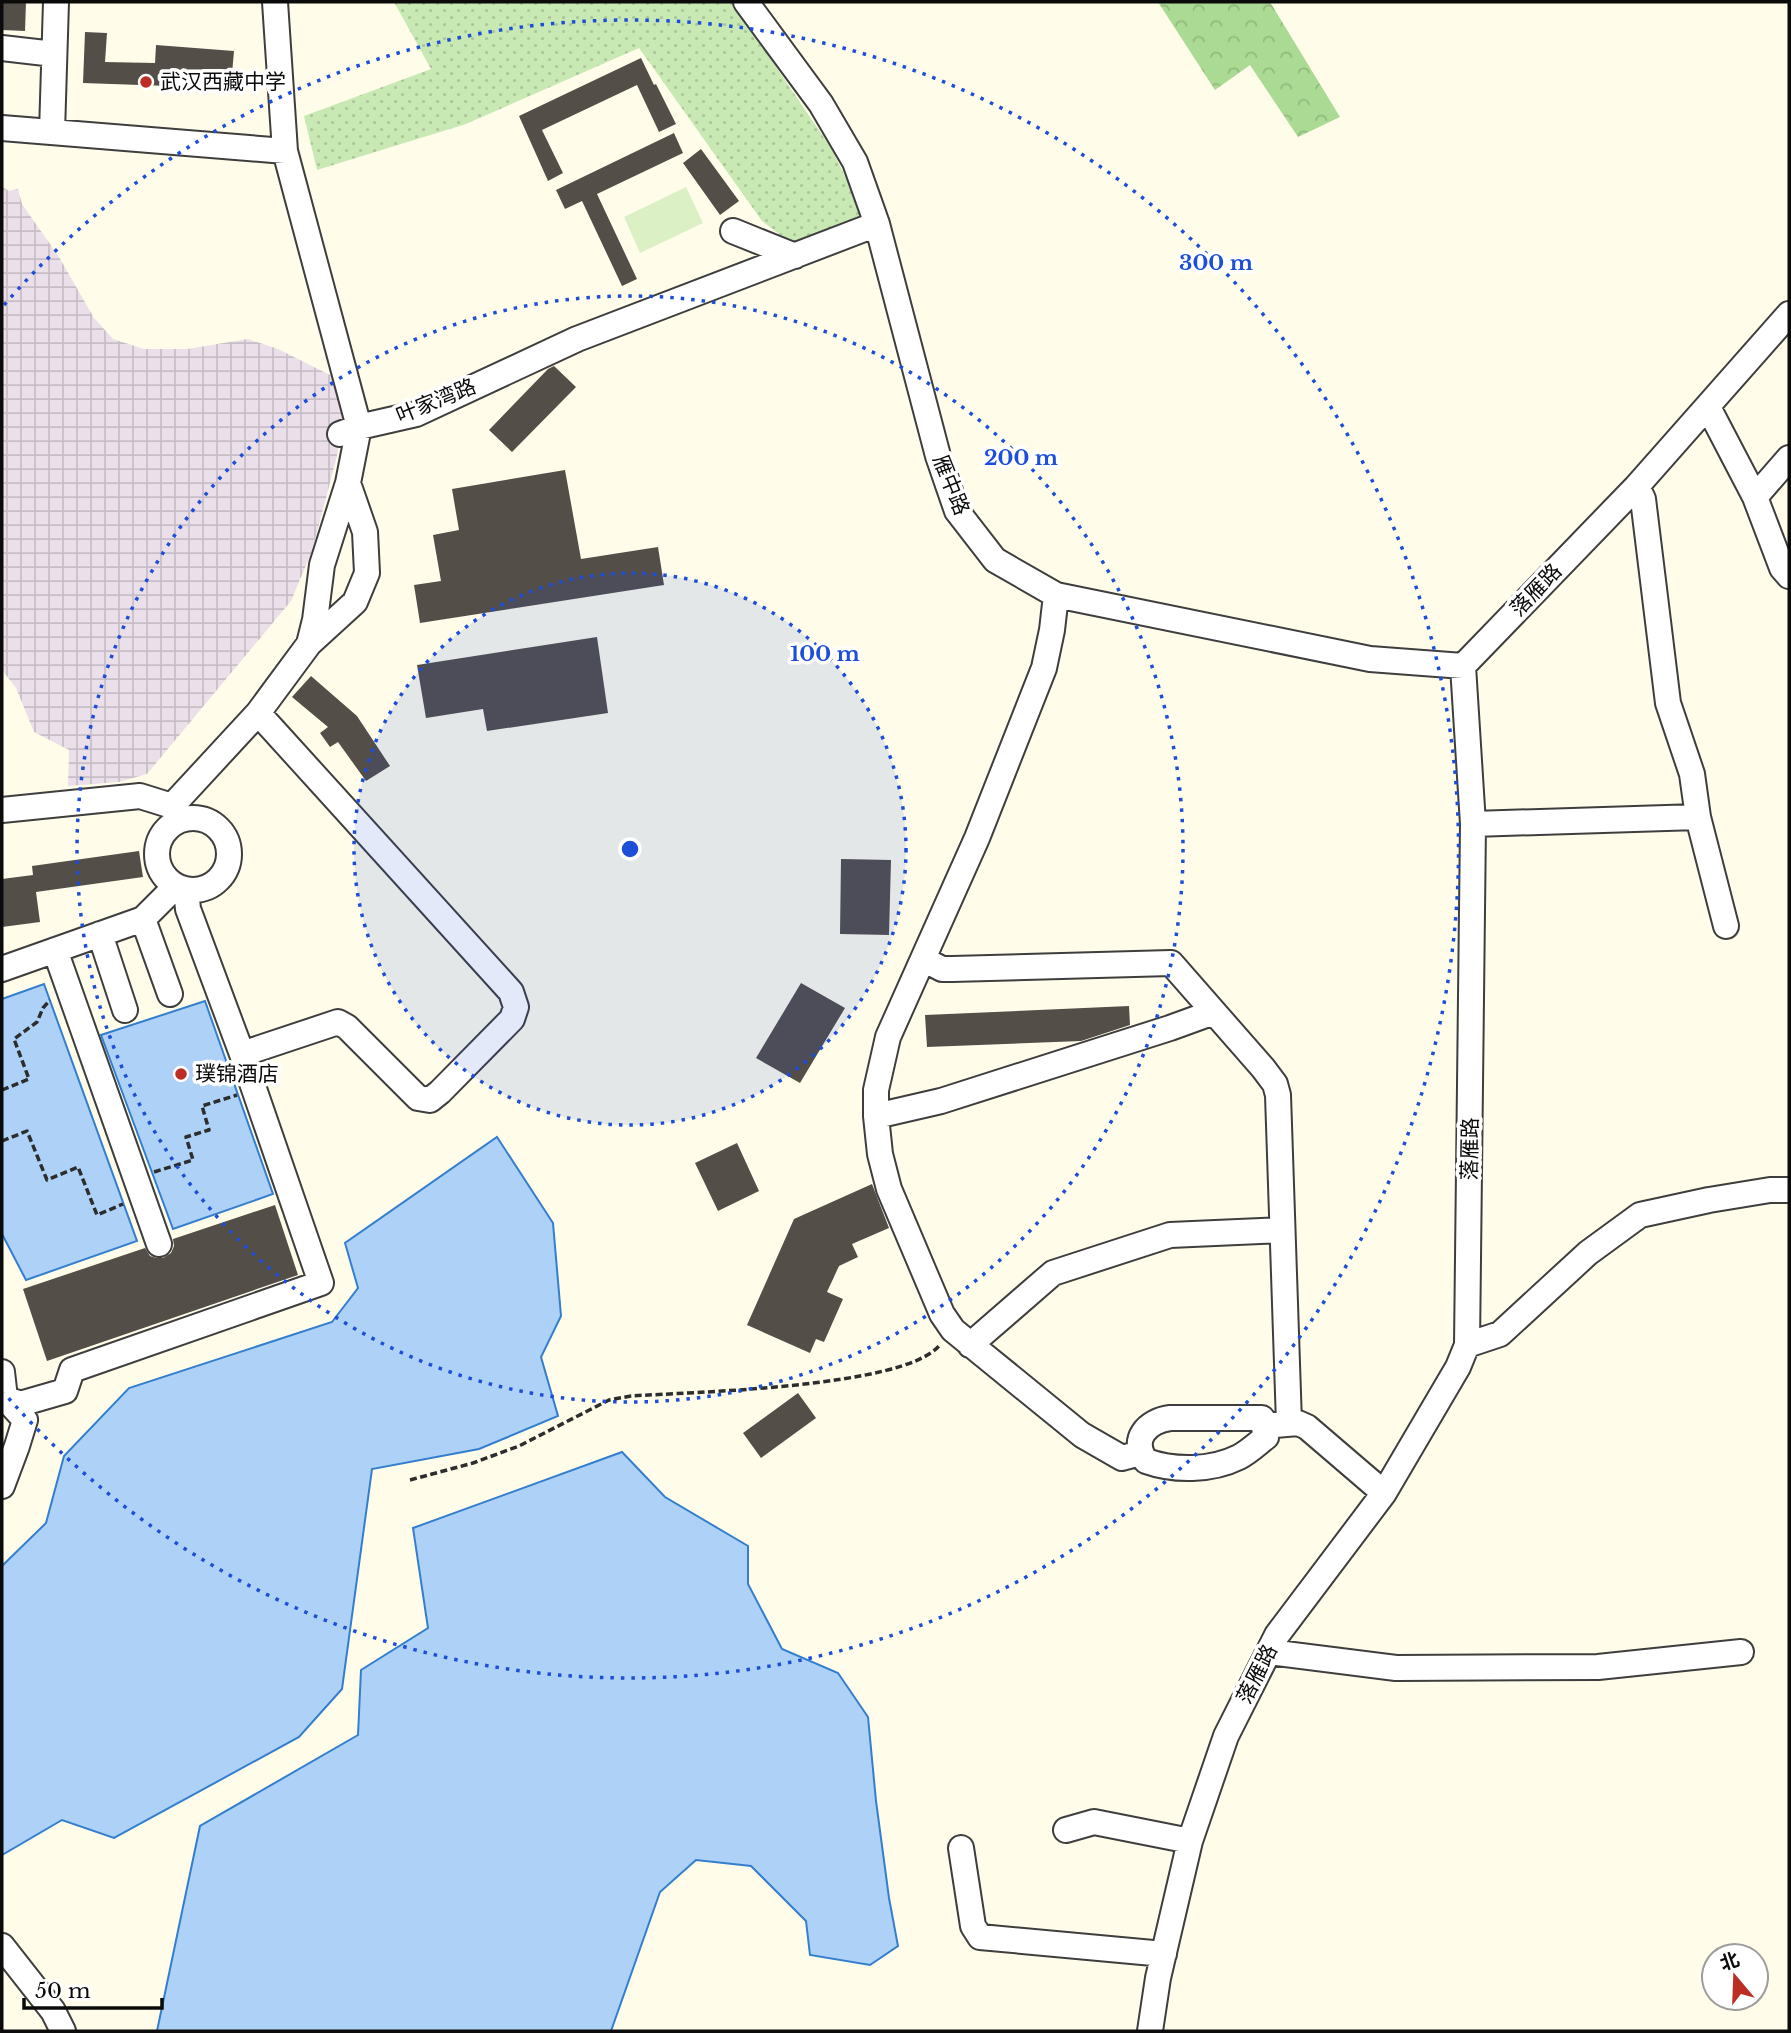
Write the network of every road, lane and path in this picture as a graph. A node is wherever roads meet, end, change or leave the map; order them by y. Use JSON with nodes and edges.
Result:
{"nodes":[{"id":1,"x":56,"y":2,"type":"edge"},
{"id":2,"x":275,"y":2,"type":"edge"},
{"id":3,"x":746,"y":2,"type":"edge"},
{"id":4,"x":2,"y":48,"type":"edge"},
{"id":5,"x":54,"y":54,"type":"junction"},
{"id":6,"x":2,"y":128,"type":"edge"},
{"id":7,"x":52,"y":132,"type":"junction"},
{"id":8,"x":285,"y":150,"type":"junction"},
{"id":9,"x":877,"y":225,"type":"junction"},
{"id":10,"x":733,"y":231,"type":"dead end"},
{"id":11,"x":795,"y":256,"type":"junction"},
{"id":12,"x":1789,"y":314,"type":"edge"},
{"id":13,"x":1708,"y":407,"type":"junction"},
{"id":14,"x":350,"y":431,"type":"junction"},
{"id":15,"x":1789,"y":458,"type":"edge"},
{"id":16,"x":348,"y":483,"type":"junction"},
{"id":17,"x":1637,"y":486,"type":"junction"},
{"id":18,"x":1755,"y":497,"type":"junction"},
{"id":19,"x":1789,"y":576,"type":"edge"},
{"id":20,"x":1056,"y":595,"type":"junction"},
{"id":21,"x":301,"y":653,"type":"junction"},
{"id":22,"x":1463,"y":666,"type":"junction"},
{"id":23,"x":258,"y":713,"type":"junction"},
{"id":24,"x":2,"y":810,"type":"edge"},
{"id":25,"x":176,"y":813,"type":"junction"},
{"id":26,"x":1698,"y":817,"type":"junction"},
{"id":27,"x":1474,"y":824,"type":"junction"},
{"id":28,"x":181,"y":888,"type":"junction"},
{"id":29,"x":143,"y":919,"type":"junction"},
{"id":30,"x":1726,"y":926,"type":"dead end"},
{"id":31,"x":100,"y":934,"type":"junction"},
{"id":32,"x":55,"y":950,"type":"junction"},
{"id":33,"x":923,"y":959,"type":"junction"},
{"id":34,"x":2,"y":969,"type":"edge"},
{"id":35,"x":66,"y":981,"type":"junction"},
{"id":36,"x":170,"y":994,"type":"dead end"},
{"id":37,"x":125,"y":1010,"type":"dead end"},
{"id":38,"x":1214,"y":1012,"type":"junction"},
{"id":39,"x":242,"y":1055,"type":"junction"},
{"id":40,"x":2,"y":1090,"type":"edge"},
{"id":41,"x":254,"y":1090,"type":"junction"},
{"id":42,"x":876,"y":1116,"type":"junction"},
{"id":43,"x":2,"y":1141,"type":"edge"},
{"id":44,"x":136,"y":1177,"type":"junction"},
{"id":45,"x":1789,"y":1190,"type":"edge"},
{"id":46,"x":124,"y":1204,"type":"dead end"},
{"id":47,"x":1282,"y":1230,"type":"junction"},
{"id":48,"x":159,"y":1244,"type":"dead end"},
{"id":49,"x":961,"y":1338,"type":"junction"},
{"id":50,"x":1467,"y":1345,"type":"junction"},
{"id":51,"x":2,"y":1372,"type":"edge"},
{"id":52,"x":3,"y":1402,"type":"edge"},
{"id":53,"x":1289,"y":1423,"type":"junction"},
{"id":54,"x":1264,"y":1427,"type":"junction"},
{"id":55,"x":1140,"y":1453,"type":"junction"},
{"id":56,"x":410,"y":1480,"type":"dead end"},
{"id":57,"x":2,"y":1486,"type":"edge"},
{"id":58,"x":1384,"y":1493,"type":"junction"},
{"id":59,"x":1269,"y":1652,"type":"junction"},
{"id":60,"x":1741,"y":1652,"type":"dead end"},
{"id":61,"x":1066,"y":1830,"type":"dead end"},
{"id":62,"x":1190,"y":1841,"type":"junction"},
{"id":63,"x":961,"y":1848,"type":"dead end"},
{"id":64,"x":2,"y":1946,"type":"edge"},
{"id":65,"x":1164,"y":1954,"type":"junction"},
{"id":66,"x":63,"y":2031,"type":"edge"},
{"id":67,"x":1150,"y":2031,"type":"edge"}],
"edges":[{"from":1,"to":5,"type":"street"},
{"from":2,"to":8,"type":"street"},
{"from":3,"to":9,"type":"street","name":"雁中路"},
{"from":4,"to":5,"type":"street"},
{"from":5,"to":7,"type":"street"},
{"from":6,"to":7,"type":"street"},
{"from":7,"to":8,"type":"street"},
{"from":8,"to":14,"type":"street"},
{"from":9,"to":11,"type":"street","name":"叶家湾路"},
{"from":9,"to":20,"type":"street","name":"雁中路"},
{"from":10,"to":11,"type":"street"},
{"from":11,"to":14,"type":"street","name":"叶家湾路"},
{"from":12,"to":13,"type":"street","name":"落雁路"},
{"from":13,"to":17,"type":"street","name":"落雁路"},
{"from":13,"to":18,"type":"street"},
{"from":14,"to":16,"type":"street"},
{"from":15,"to":18,"type":"street"},
{"from":16,"to":21,"type":"street"},
{"from":16,"to":21,"type":"street"},
{"from":17,"to":22,"type":"street","name":"落雁路"},
{"from":17,"to":26,"type":"street"},
{"from":18,"to":19,"type":"street"},
{"from":20,"to":22,"type":"street","name":"雁中路"},
{"from":20,"to":33,"type":"street"},
{"from":21,"to":23,"type":"street"},
{"from":22,"to":27,"type":"street","name":"落雁路"},
{"from":23,"to":25,"type":"street"},
{"from":23,"to":39,"type":"street"},
{"from":24,"to":25,"type":"street"},
{"from":25,"to":28,"type":"street"},
{"from":25,"to":28,"type":"street"},
{"from":26,"to":27,"type":"street"},
{"from":26,"to":30,"type":"street"},
{"from":27,"to":50,"type":"street","name":"落雁路"},
{"from":28,"to":29,"type":"street"},
{"from":28,"to":39,"type":"street"},
{"from":29,"to":31,"type":"street"},
{"from":29,"to":36,"type":"street"},
{"from":31,"to":32,"type":"street"},
{"from":31,"to":37,"type":"street"},
{"from":32,"to":34,"type":"street"},
{"from":32,"to":35,"type":"street"},
{"from":33,"to":38,"type":"street"},
{"from":33,"to":42,"type":"street"},
{"from":35,"to":40,"type":"path"},
{"from":35,"to":44,"type":"street"},
{"from":38,"to":42,"type":"street"},
{"from":38,"to":47,"type":"street"},
{"from":39,"to":41,"type":"street"},
{"from":41,"to":44,"type":"path"},
{"from":41,"to":52,"type":"street"},
{"from":42,"to":49,"type":"street"},
{"from":43,"to":46,"type":"path"},
{"from":44,"to":48,"type":"street"},
{"from":45,"to":50,"type":"street"},
{"from":47,"to":49,"type":"street"},
{"from":47,"to":53,"type":"street"},
{"from":49,"to":55,"type":"street"},
{"from":49,"to":56,"type":"path"},
{"from":50,"to":58,"type":"street","name":"落雁路"},
{"from":51,"to":52,"type":"street"},
{"from":52,"to":57,"type":"street"},
{"from":53,"to":54,"type":"street"},
{"from":53,"to":58,"type":"street"},
{"from":54,"to":55,"type":"street"},
{"from":54,"to":55,"type":"street"},
{"from":58,"to":59,"type":"street","name":"落雁路"},
{"from":59,"to":60,"type":"street"},
{"from":59,"to":62,"type":"street","name":"落雁路"},
{"from":61,"to":62,"type":"street"},
{"from":62,"to":65,"type":"street","name":"落雁路"},
{"from":63,"to":65,"type":"street"},
{"from":64,"to":66,"type":"street"},
{"from":65,"to":67,"type":"street","name":"落雁路"}]}
